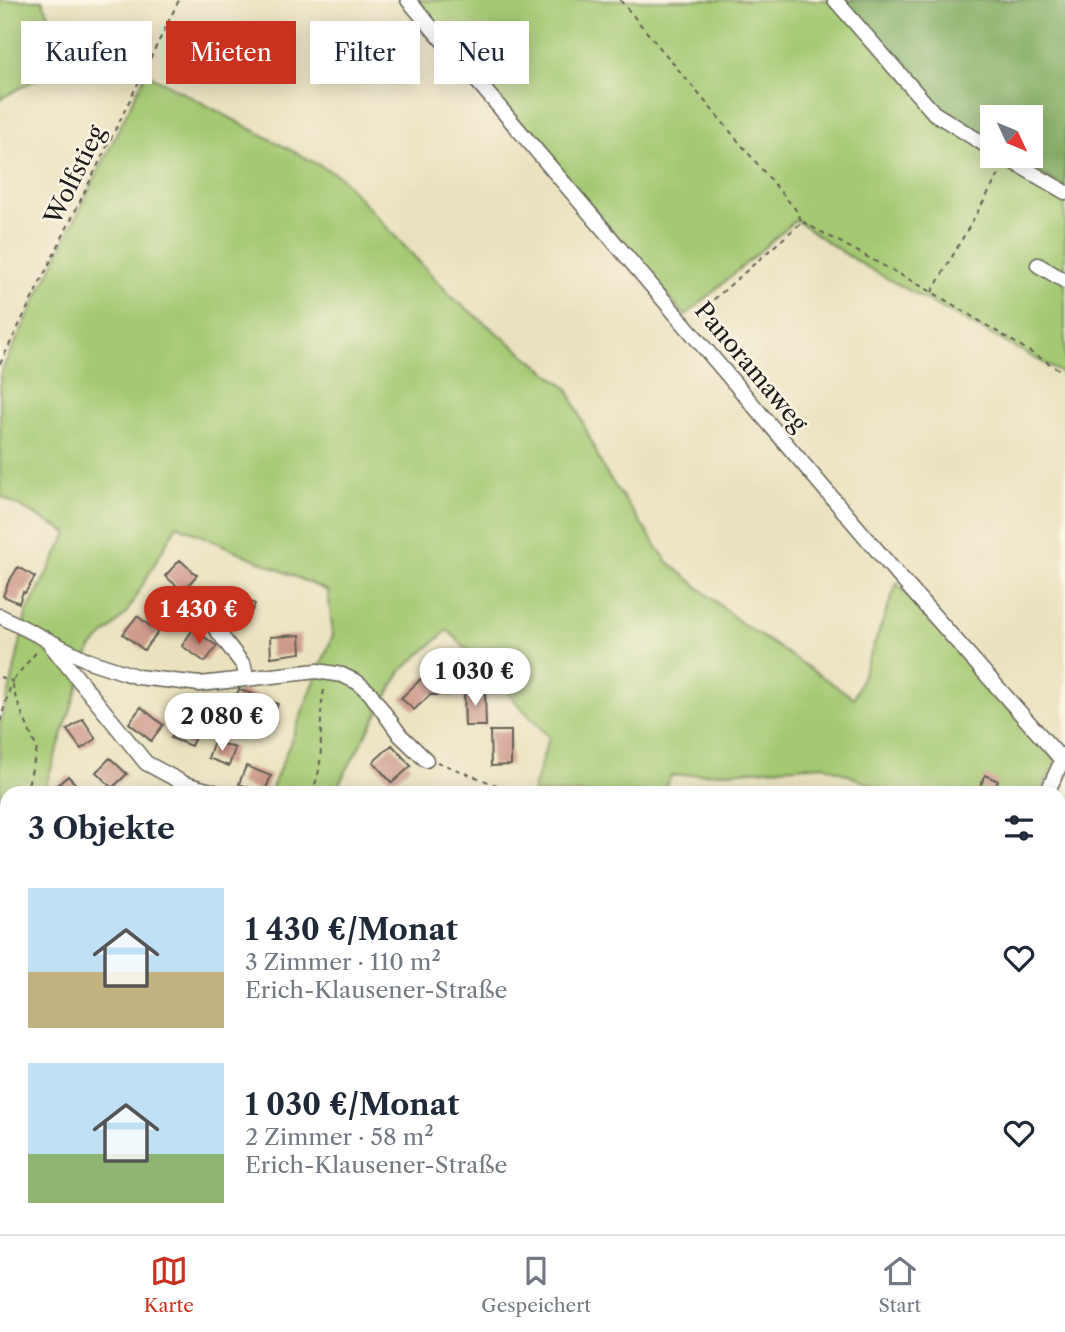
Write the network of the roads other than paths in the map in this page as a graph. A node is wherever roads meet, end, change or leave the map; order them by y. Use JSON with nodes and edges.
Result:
{"nodes":[{"id":1,"x":408,"y":0,"type":"edge"},
{"id":2,"x":835,"y":0,"type":"edge"},
{"id":3,"x":980,"y":142,"type":"edge"},
{"id":4,"x":1024,"y":168,"type":"edge"},
{"id":5,"x":1065,"y":192,"type":"edge"},
{"id":6,"x":1038,"y":265,"type":"dead end"},
{"id":7,"x":1065,"y":281,"type":"edge"},
{"id":8,"x":200,"y":608,"type":"dead end"},
{"id":9,"x":0,"y":616,"type":"edge"},
{"id":10,"x":47,"y":640,"type":"junction"},
{"id":11,"x":246,"y":678,"type":"junction"},
{"id":12,"x":1063,"y":757,"type":"edge"},
{"id":13,"x":426,"y":760,"type":"road end"},
{"id":14,"x":192,"y":786,"type":"edge"},
{"id":15,"x":1050,"y":786,"type":"edge"}],
"edges":[{"from":1,"to":12,"type":"street","name":"Panoramaweg"},
{"from":2,"to":3,"type":"street"},
{"from":4,"to":5,"type":"street"},
{"from":6,"to":7,"type":"street"},
{"from":8,"to":11,"type":"street"},
{"from":9,"to":10,"type":"street"},
{"from":10,"to":11,"type":"street"},
{"from":10,"to":14,"type":"street"},
{"from":11,"to":13,"type":"street"},
{"from":12,"to":15,"type":"street"}]}
